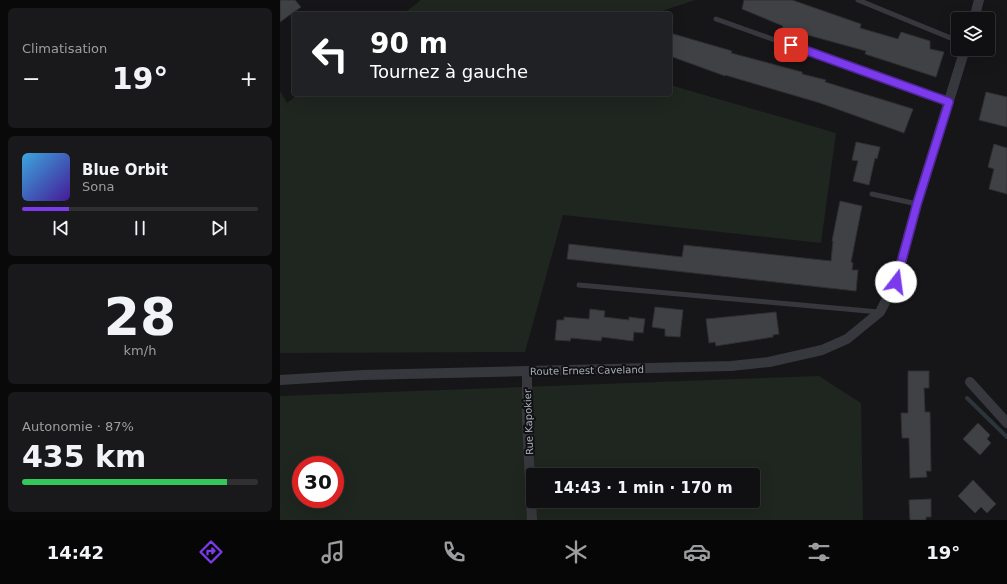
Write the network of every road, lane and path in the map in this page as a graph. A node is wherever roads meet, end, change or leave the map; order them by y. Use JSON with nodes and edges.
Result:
{"nodes":[{"id":1,"x":858,"y":0,"type":"edge"},
{"id":2,"x":979,"y":0,"type":"edge"},
{"id":3,"x":976,"y":12,"type":"edge"},
{"id":4,"x":716,"y":19,"type":"dead end"},
{"id":5,"x":951,"y":38,"type":"edge"},
{"id":6,"x":963,"y":56,"type":"edge"},
{"id":7,"x":949,"y":102,"type":"junction"},
{"id":8,"x":872,"y":194,"type":"dead end"},
{"id":9,"x":917,"y":204,"type":"junction"},
{"id":10,"x":579,"y":284,"type":"dead end"},
{"id":11,"x":880,"y":312,"type":"junction"},
{"id":12,"x":527,"y":372,"type":"junction"},
{"id":13,"x":280,"y":380,"type":"edge"},
{"id":14,"x":970,"y":382,"type":"dead end"},
{"id":15,"x":1007,"y":423,"type":"edge"},
{"id":16,"x":532,"y":520,"type":"edge"}],
"edges":[{"from":1,"to":5,"type":"lane"},
{"from":2,"to":3,"type":"street"},
{"from":4,"to":7,"type":"lane"},
{"from":6,"to":7,"type":"street"},
{"from":7,"to":9,"type":"street"},
{"from":8,"to":9,"type":"lane"},
{"from":9,"to":11,"type":"street"},
{"from":10,"to":11,"type":"lane"},
{"from":11,"to":12,"type":"street","name":"Route Ernest Caveland"},
{"from":12,"to":13,"type":"street","name":"Route Ernest Caveland"},
{"from":12,"to":16,"type":"street","name":"Rue Kapokier"},
{"from":14,"to":15,"type":"street"}]}
